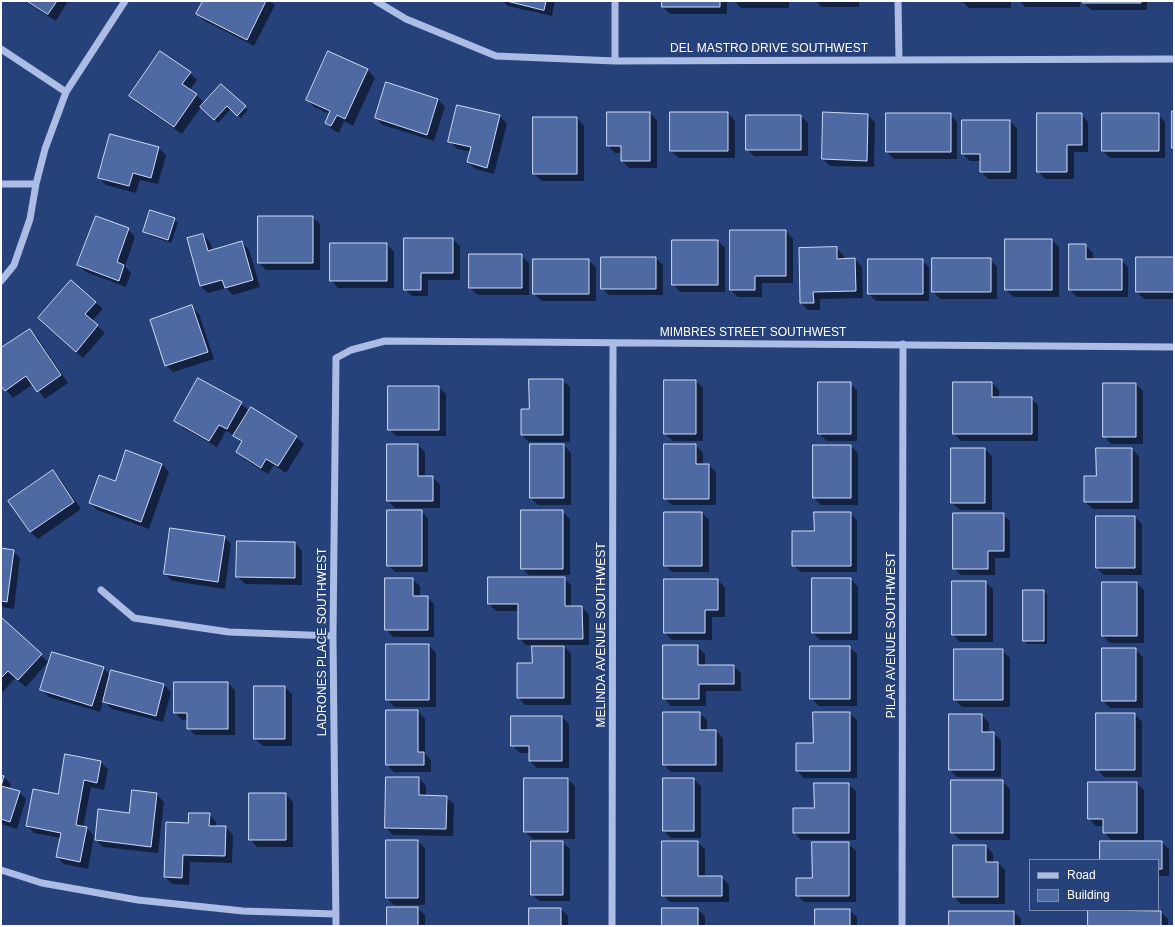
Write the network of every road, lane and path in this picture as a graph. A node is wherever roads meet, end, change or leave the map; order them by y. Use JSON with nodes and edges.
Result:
{"nodes":[{"id":1,"x":126,"y":1,"type":"edge"},
{"id":2,"x":376,"y":1,"type":"edge"},
{"id":3,"x":615,"y":1,"type":"edge"},
{"id":4,"x":898,"y":1,"type":"edge"},
{"id":5,"x":1,"y":49,"type":"edge"},
{"id":6,"x":899,"y":59,"type":"junction"},
{"id":7,"x":1174,"y":59,"type":"edge"},
{"id":8,"x":615,"y":60,"type":"junction"},
{"id":9,"x":66,"y":92,"type":"junction"},
{"id":10,"x":1,"y":184,"type":"edge"},
{"id":11,"x":36,"y":184,"type":"junction"},
{"id":12,"x":1,"y":281,"type":"edge"},
{"id":13,"x":614,"y":344,"type":"junction"},
{"id":14,"x":903,"y":344,"type":"junction"},
{"id":15,"x":1174,"y":347,"type":"edge"},
{"id":16,"x":336,"y":358,"type":"joint"},
{"id":17,"x":101,"y":590,"type":"dead end"},
{"id":18,"x":333,"y":636,"type":"junction"},
{"id":19,"x":1,"y":870,"type":"edge"},
{"id":20,"x":335,"y":914,"type":"junction"},
{"id":21,"x":336,"y":926,"type":"edge"},
{"id":22,"x":612,"y":926,"type":"edge"},
{"id":23,"x":902,"y":926,"type":"edge"}],
"edges":[{"from":1,"to":9,"type":"street"},
{"from":2,"to":8,"type":"street","name":"DEL MASTRO DRIVE SOUTHWEST"},
{"from":3,"to":8,"type":"street"},
{"from":4,"to":6,"type":"street"},
{"from":5,"to":9,"type":"street"},
{"from":6,"to":7,"type":"street","name":"DEL MASTRO DRIVE SOUTHWEST"},
{"from":6,"to":8,"type":"street","name":"DEL MASTRO DRIVE SOUTHWEST"},
{"from":9,"to":11,"type":"street"},
{"from":10,"to":11,"type":"street"},
{"from":11,"to":12,"type":"street"},
{"from":13,"to":14,"type":"street","name":"MIMBRES STREET SOUTHWEST"},
{"from":13,"to":16,"type":"street","name":"MIMBRES STREET SOUTHWEST"},
{"from":13,"to":22,"type":"street","name":"MELINDA AVENUE SOUTHWEST"},
{"from":14,"to":15,"type":"street","name":"MIMBRES STREET SOUTHWEST"},
{"from":14,"to":23,"type":"street","name":"PILAR AVENUE SOUTHWEST"},
{"from":16,"to":18,"type":"street","name":"LADRONES PLACE SOUTHWEST"},
{"from":17,"to":18,"type":"street"},
{"from":18,"to":20,"type":"street","name":"LADRONES PLACE SOUTHWEST"},
{"from":19,"to":20,"type":"street"},
{"from":20,"to":21,"type":"street","name":"LADRONES PLACE SOUTHWEST"}]}
